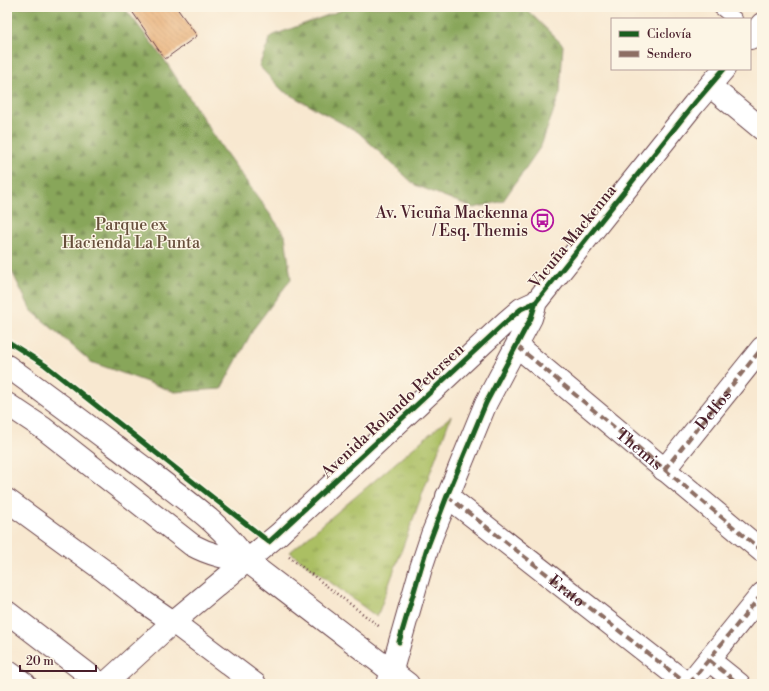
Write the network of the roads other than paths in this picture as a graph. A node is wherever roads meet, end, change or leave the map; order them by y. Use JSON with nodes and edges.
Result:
{"nodes":[{"id":1,"x":720,"y":7,"type":"edge"},
{"id":2,"x":734,"y":18,"type":"edge"},
{"id":3,"x":723,"y":70,"type":"edge"},
{"id":4,"x":710,"y":86,"type":"junction"},
{"id":5,"x":762,"y":129,"type":"edge"},
{"id":6,"x":536,"y":302,"type":"junction"},
{"id":7,"x":517,"y":346,"type":"junction"},
{"id":8,"x":762,"y":348,"type":"edge"},
{"id":9,"x":7,"y":366,"type":"edge"},
{"id":10,"x":7,"y":404,"type":"edge"},
{"id":11,"x":664,"y":470,"type":"junction"},
{"id":12,"x":448,"y":496,"type":"junction"},
{"id":13,"x":7,"y":500,"type":"edge"},
{"id":14,"x":762,"y":551,"type":"edge"},
{"id":15,"x":247,"y":560,"type":"junction"},
{"id":16,"x":762,"y":594,"type":"edge"},
{"id":17,"x":7,"y":612,"type":"edge"},
{"id":18,"x":173,"y":622,"type":"junction"},
{"id":19,"x":708,"y":660,"type":"junction"},
{"id":20,"x":7,"y":671,"type":"edge"},
{"id":21,"x":396,"y":680,"type":"edge"},
{"id":22,"x":25,"y":684,"type":"edge"},
{"id":23,"x":100,"y":684,"type":"edge"},
{"id":24,"x":105,"y":684,"type":"edge"},
{"id":25,"x":255,"y":684,"type":"edge"},
{"id":26,"x":688,"y":684,"type":"edge"},
{"id":27,"x":739,"y":684,"type":"edge"}],
"edges":[{"from":1,"to":2,"type":"lane"},
{"from":3,"to":4,"type":"main road","name":"Vicuña Mackenna"},
{"from":4,"to":5,"type":"main road"},
{"from":4,"to":6,"type":"main road","name":"Vicuña Mackenna"},
{"from":6,"to":7,"type":"main road","name":"Vicuña Mackenna"},
{"from":6,"to":15,"type":"main road","name":"Avenida Rolando Petersen"},
{"from":7,"to":11,"type":"main road","name":"Themis"},
{"from":7,"to":12,"type":"main road","name":"Vicuña Mackenna"},
{"from":8,"to":11,"type":"main road","name":"Delfos"},
{"from":9,"to":15,"type":"main road"},
{"from":10,"to":15,"type":"main road"},
{"from":11,"to":14,"type":"main road","name":"Themis"},
{"from":12,"to":21,"type":"main road","name":"Vicuña Mackenna"},
{"from":12,"to":26,"type":"main road","name":"Erato"},
{"from":13,"to":18,"type":"main road"},
{"from":15,"to":18,"type":"main road","name":"Avenida Rolando Petersen"},
{"from":15,"to":21,"type":"main road"},
{"from":16,"to":19,"type":"main road"},
{"from":17,"to":23,"type":"main road"},
{"from":18,"to":24,"type":"main road","name":"Avenida Rolando Petersen"},
{"from":18,"to":25,"type":"main road"},
{"from":19,"to":26,"type":"main road"},
{"from":19,"to":27,"type":"main road"},
{"from":20,"to":22,"type":"main road"}]}
